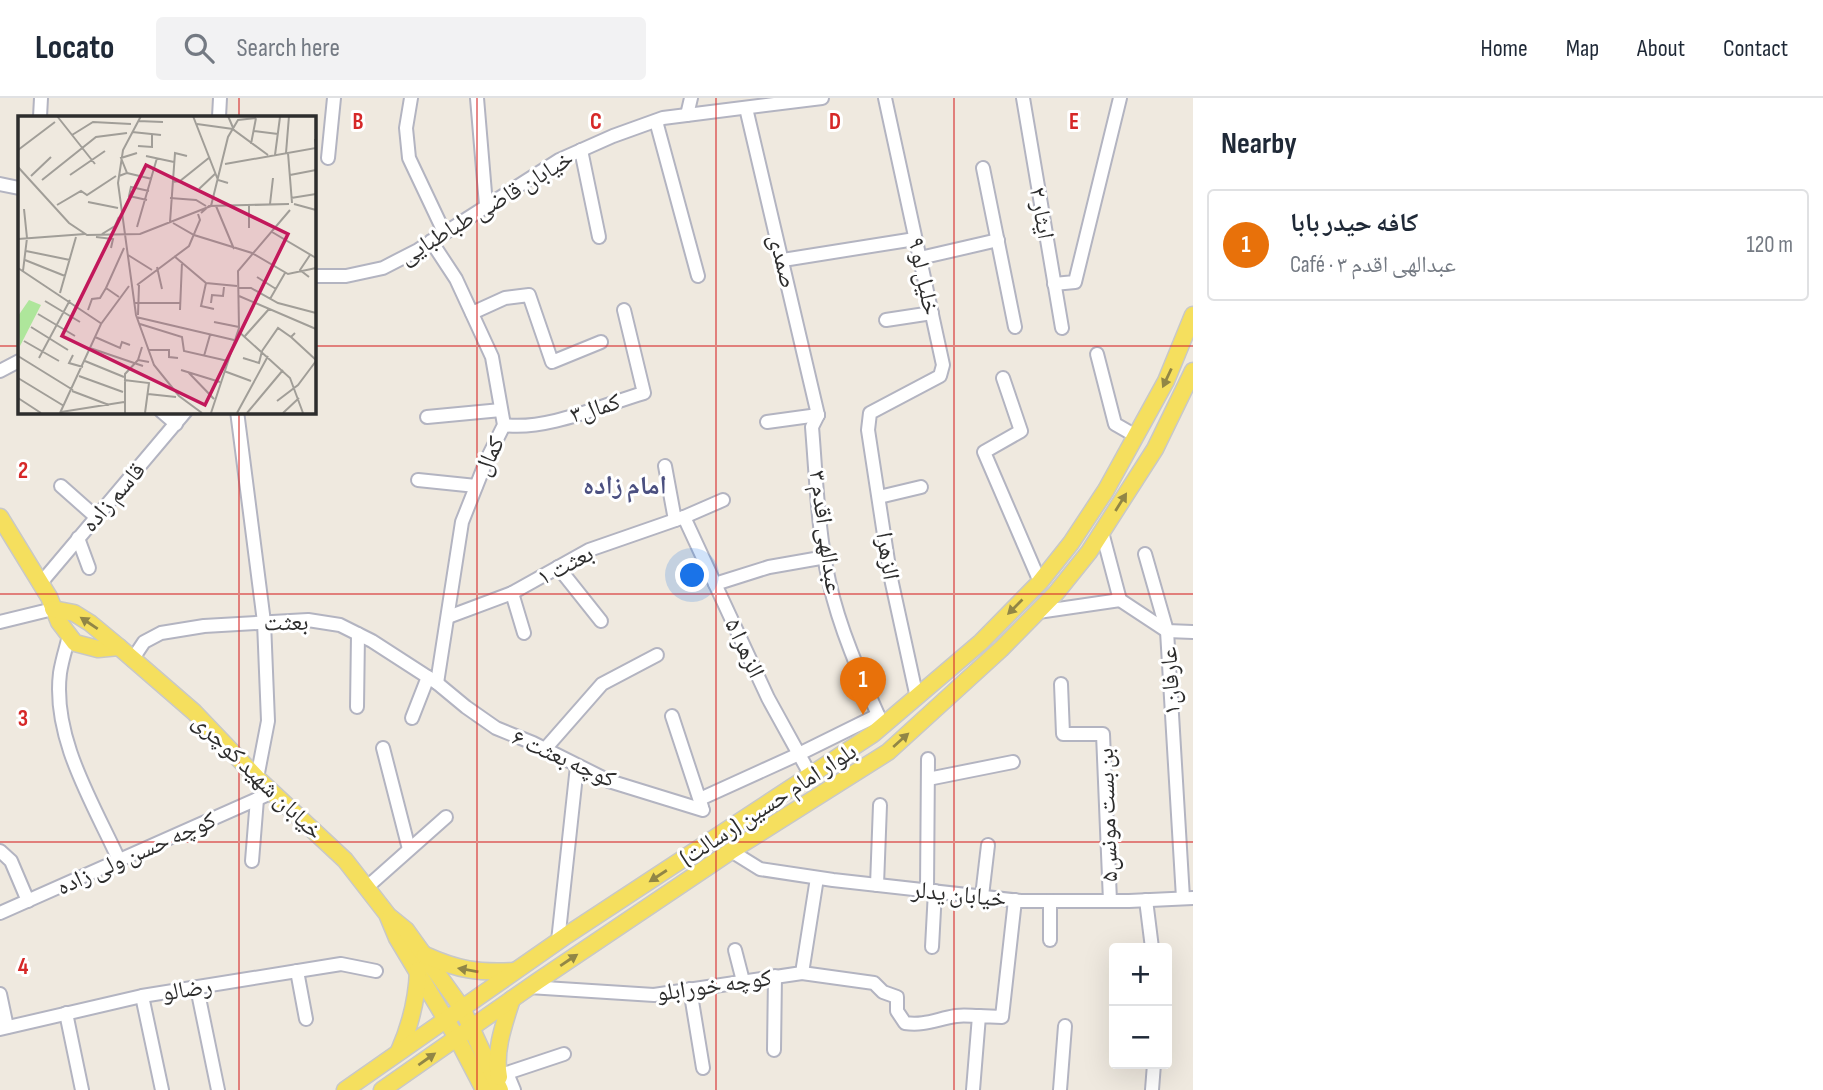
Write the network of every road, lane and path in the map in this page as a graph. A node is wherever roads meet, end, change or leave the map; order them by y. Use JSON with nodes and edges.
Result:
{"nodes":[{"id":1,"x":41,"y":98,"type":"edge"},
{"id":2,"x":220,"y":98,"type":"edge"},
{"id":3,"x":334,"y":98,"type":"edge"},
{"id":4,"x":411,"y":98,"type":"edge"},
{"id":5,"x":477,"y":98,"type":"edge"},
{"id":6,"x":691,"y":98,"type":"edge"},
{"id":7,"x":822,"y":98,"type":"edge"},
{"id":8,"x":885,"y":98,"type":"edge"},
{"id":9,"x":1023,"y":98,"type":"edge"},
{"id":10,"x":1120,"y":98,"type":"edge"},
{"id":11,"x":746,"y":108,"type":"junction"},
{"id":12,"x":687,"y":115,"type":"junction"},
{"id":13,"x":40,"y":116,"type":"edge"},
{"id":14,"x":219,"y":116,"type":"edge"},
{"id":15,"x":656,"y":121,"type":"junction"},
{"id":16,"x":581,"y":150,"type":"junction"},
{"id":17,"x":328,"y":158,"type":"dead end"},
{"id":18,"x":983,"y":168,"type":"dead end"},
{"id":19,"x":0,"y":184,"type":"edge"},
{"id":20,"x":18,"y":188,"type":"edge"},
{"id":21,"x":486,"y":205,"type":"junction"},
{"id":22,"x":444,"y":232,"type":"junction"},
{"id":23,"x":599,"y":237,"type":"dead end"},
{"id":24,"x":915,"y":239,"type":"junction"},
{"id":25,"x":998,"y":240,"type":"junction"},
{"id":26,"x":431,"y":241,"type":"junction"},
{"id":27,"x":920,"y":258,"type":"junction"},
{"id":28,"x":783,"y":260,"type":"junction"},
{"id":29,"x":315,"y":276,"type":"edge"},
{"id":30,"x":698,"y":276,"type":"dead end"},
{"id":31,"x":1054,"y":284,"type":"junction"},
{"id":32,"x":624,"y":310,"type":"dead end"},
{"id":33,"x":472,"y":313,"type":"junction"},
{"id":34,"x":932,"y":313,"type":"junction"},
{"id":35,"x":1193,"y":315,"type":"edge"},
{"id":36,"x":886,"y":320,"type":"dead end"},
{"id":37,"x":1015,"y":327,"type":"dead end"},
{"id":38,"x":1062,"y":328,"type":"dead end"},
{"id":39,"x":601,"y":342,"type":"dead end"},
{"id":40,"x":1097,"y":354,"type":"dead end"},
{"id":41,"x":18,"y":362,"type":"edge"},
{"id":42,"x":1193,"y":370,"type":"edge"},
{"id":43,"x":0,"y":371,"type":"edge"},
{"id":44,"x":1003,"y":378,"type":"dead end"},
{"id":45,"x":501,"y":410,"type":"junction"},
{"id":46,"x":163,"y":413,"type":"edge"},
{"id":47,"x":184,"y":413,"type":"edge"},
{"id":48,"x":237,"y":413,"type":"edge"},
{"id":49,"x":870,"y":413,"type":"joint"},
{"id":50,"x":818,"y":415,"type":"junction"},
{"id":51,"x":427,"y":418,"type":"dead end"},
{"id":52,"x":767,"y":422,"type":"dead end"},
{"id":53,"x":176,"y":424,"type":"junction"},
{"id":54,"x":504,"y":425,"type":"junction"},
{"id":55,"x":1136,"y":436,"type":"junction"},
{"id":56,"x":665,"y":466,"type":"dead end"},
{"id":57,"x":418,"y":480,"type":"dead end"},
{"id":58,"x":61,"y":486,"type":"dead end"},
{"id":59,"x":476,"y":486,"type":"junction"},
{"id":60,"x":921,"y":487,"type":"dead end"},
{"id":61,"x":879,"y":497,"type":"junction"},
{"id":62,"x":723,"y":500,"type":"dead end"},
{"id":63,"x":0,"y":517,"type":"edge"},
{"id":64,"x":96,"y":517,"type":"junction"},
{"id":65,"x":680,"y":518,"type":"junction"},
{"id":66,"x":1102,"y":532,"type":"junction"},
{"id":67,"x":78,"y":538,"type":"junction"},
{"id":68,"x":1145,"y":554,"type":"dead end"},
{"id":69,"x":826,"y":557,"type":"junction"},
{"id":70,"x":558,"y":567,"type":"junction"},
{"id":71,"x":89,"y":568,"type":"dead end"},
{"id":72,"x":1040,"y":582,"type":"junction"},
{"id":73,"x":40,"y":584,"type":"junction"},
{"id":74,"x":715,"y":584,"type":"junction"},
{"id":75,"x":512,"y":593,"type":"junction"},
{"id":76,"x":1120,"y":600,"type":"junction"},
{"id":77,"x":53,"y":609,"type":"junction"},
{"id":78,"x":1038,"y":612,"type":"junction"},
{"id":79,"x":448,"y":617,"type":"junction"},
{"id":80,"x":601,"y":621,"type":"dead end"},
{"id":81,"x":0,"y":622,"type":"edge"},
{"id":82,"x":264,"y":622,"type":"junction"},
{"id":83,"x":1167,"y":631,"type":"junction"},
{"id":84,"x":1193,"y":632,"type":"edge"},
{"id":85,"x":524,"y":633,"type":"dead end"},
{"id":86,"x":359,"y":634,"type":"junction"},
{"id":87,"x":69,"y":636,"type":"junction"},
{"id":88,"x":119,"y":647,"type":"junction"},
{"id":89,"x":657,"y":655,"type":"dead end"},
{"id":90,"x":132,"y":660,"type":"junction"},
{"id":91,"x":432,"y":680,"type":"junction"},
{"id":92,"x":1061,"y":684,"type":"dead end"},
{"id":93,"x":917,"y":698,"type":"junction"},
{"id":94,"x":357,"y":708,"type":"dead end"},
{"id":95,"x":672,"y":716,"type":"dead end"},
{"id":96,"x":412,"y":718,"type":"dead end"},
{"id":97,"x":881,"y":720,"type":"junction"},
{"id":98,"x":383,"y":748,"type":"dead end"},
{"id":99,"x":545,"y":749,"type":"junction"},
{"id":100,"x":799,"y":754,"type":"junction"},
{"id":101,"x":928,"y":759,"type":"dead end"},
{"id":102,"x":1013,"y":762,"type":"dead end"},
{"id":103,"x":577,"y":766,"type":"junction"},
{"id":104,"x":811,"y":776,"type":"junction"},
{"id":105,"x":257,"y":778,"type":"junction"},
{"id":106,"x":928,"y":779,"type":"junction"},
{"id":107,"x":273,"y":792,"type":"junction"},
{"id":108,"x":257,"y":799,"type":"junction"},
{"id":109,"x":701,"y":805,"type":"junction"},
{"id":110,"x":880,"y":805,"type":"dead end"},
{"id":111,"x":446,"y":817,"type":"dead end"},
{"id":112,"x":988,"y":845,"type":"dead end"},
{"id":113,"x":410,"y":849,"type":"junction"},
{"id":114,"x":0,"y":851,"type":"edge"},
{"id":115,"x":731,"y":851,"type":"junction"},
{"id":116,"x":119,"y":860,"type":"junction"},
{"id":117,"x":252,"y":861,"type":"dead end"},
{"id":118,"x":817,"y":878,"type":"junction"},
{"id":119,"x":877,"y":885,"type":"junction"},
{"id":120,"x":366,"y":888,"type":"junction"},
{"id":121,"x":931,"y":891,"type":"junction"},
{"id":122,"x":982,"y":897,"type":"junction"},
{"id":123,"x":1188,"y":898,"type":"edge"},
{"id":124,"x":1015,"y":900,"type":"junction"},
{"id":125,"x":1146,"y":900,"type":"junction"},
{"id":126,"x":28,"y":901,"type":"junction"},
{"id":127,"x":1051,"y":901,"type":"junction"},
{"id":128,"x":1110,"y":901,"type":"junction"},
{"id":129,"x":0,"y":914,"type":"edge"},
{"id":130,"x":1050,"y":940,"type":"dead end"},
{"id":131,"x":558,"y":941,"type":"junction"},
{"id":132,"x":1151,"y":943,"type":"edge"},
{"id":133,"x":932,"y":947,"type":"dead end"},
{"id":134,"x":735,"y":950,"type":"dead end"},
{"id":135,"x":421,"y":962,"type":"junction"},
{"id":136,"x":297,"y":971,"type":"junction"},
{"id":137,"x":376,"y":971,"type":"dead end"},
{"id":138,"x":514,"y":971,"type":"junction"},
{"id":139,"x":802,"y":973,"type":"junction"},
{"id":140,"x":775,"y":976,"type":"junction"},
{"id":141,"x":743,"y":981,"type":"junction"},
{"id":142,"x":529,"y":987,"type":"junction"},
{"id":143,"x":197,"y":988,"type":"junction"},
{"id":144,"x":690,"y":989,"type":"junction"},
{"id":145,"x":0,"y":994,"type":"edge"},
{"id":146,"x":142,"y":996,"type":"junction"},
{"id":147,"x":512,"y":999,"type":"junction"},
{"id":148,"x":462,"y":1007,"type":"junction"},
{"id":149,"x":66,"y":1013,"type":"junction"},
{"id":150,"x":979,"y":1016,"type":"junction"},
{"id":151,"x":306,"y":1019,"type":"dead end"},
{"id":152,"x":447,"y":1019,"type":"junction"},
{"id":153,"x":1065,"y":1026,"type":"dead end"},
{"id":154,"x":472,"y":1027,"type":"junction"},
{"id":155,"x":3,"y":1028,"type":"edge"},
{"id":156,"x":457,"y":1038,"type":"junction"},
{"id":157,"x":774,"y":1050,"type":"dead end"},
{"id":158,"x":399,"y":1052,"type":"junction"},
{"id":159,"x":564,"y":1054,"type":"dead end"},
{"id":160,"x":703,"y":1068,"type":"dead end"},
{"id":161,"x":1154,"y":1069,"type":"edge"},
{"id":162,"x":82,"y":1090,"type":"edge"},
{"id":163,"x":162,"y":1090,"type":"edge"},
{"id":164,"x":218,"y":1090,"type":"edge"},
{"id":165,"x":345,"y":1090,"type":"edge"},
{"id":166,"x":382,"y":1090,"type":"edge"},
{"id":167,"x":484,"y":1090,"type":"edge"},
{"id":168,"x":501,"y":1090,"type":"edge"},
{"id":169,"x":514,"y":1090,"type":"edge"},
{"id":170,"x":973,"y":1090,"type":"edge"},
{"id":171,"x":1060,"y":1090,"type":"edge"},
{"id":172,"x":1152,"y":1090,"type":"edge"}],
"edges":[{"from":1,"to":13,"type":"street"},
{"from":2,"to":14,"type":"street"},
{"from":3,"to":17,"type":"street"},
{"from":4,"to":22,"type":"street"},
{"from":5,"to":21,"type":"street"},
{"from":6,"to":12,"type":"street"},
{"from":7,"to":11,"type":"street","name":"خیابان قاضی طباطبایی"},
{"from":8,"to":24,"type":"street","name":"خلیل لو ۹"},
{"from":9,"to":31,"type":"street","name":"ایثار ۲"},
{"from":10,"to":31,"type":"street"},
{"from":11,"to":12,"type":"street","name":"خیابان قاضی طباطبایی"},
{"from":11,"to":28,"type":"street","name":"صمدی"},
{"from":12,"to":15,"type":"street","name":"خیابان قاضی طباطبایی"},
{"from":15,"to":16,"type":"street","name":"خیابان قاضی طباطبایی"},
{"from":15,"to":30,"type":"street"},
{"from":16,"to":21,"type":"street","name":"خیابان قاضی طباطبایی"},
{"from":16,"to":23,"type":"street"},
{"from":18,"to":25,"type":"street"},
{"from":19,"to":20,"type":"street"},
{"from":21,"to":22,"type":"street","name":"خیابان قاضی طباطبایی"},
{"from":22,"to":26,"type":"street","name":"خیابان قاضی طباطبایی"},
{"from":24,"to":27,"type":"street","name":"خلیل لو ۹"},
{"from":24,"to":28,"type":"street"},
{"from":25,"to":27,"type":"street"},
{"from":25,"to":37,"type":"street"},
{"from":26,"to":29,"type":"street","name":"خیابان قاضی طباطبایی"},
{"from":26,"to":33,"type":"street","name":"کمال"},
{"from":27,"to":34,"type":"street","name":"خلیل لو ۹"},
{"from":28,"to":50,"type":"street","name":"صمدی"},
{"from":31,"to":38,"type":"street","name":"ایثار ۲"},
{"from":32,"to":54,"type":"street","name":"کمال۳"},
{"from":33,"to":39,"type":"street"},
{"from":33,"to":45,"type":"street","name":"کمال"},
{"from":34,"to":36,"type":"street"},
{"from":34,"to":49,"type":"street","name":"خلیل لو ۹"},
{"from":35,"to":55,"type":"main road","name":"بلوار امام حسین (رسالت)","one_way":true},
{"from":40,"to":55,"type":"street"},
{"from":41,"to":43,"type":"street"},
{"from":66,"to":42,"type":"main road","name":"بلوار امام حسین (رسالت)","one_way":true},
{"from":44,"to":72,"type":"street"},
{"from":45,"to":51,"type":"street"},
{"from":45,"to":54,"type":"street","name":"کمال"},
{"from":46,"to":53,"type":"street"},
{"from":47,"to":53,"type":"street","name":"قاسم زاده"},
{"from":48,"to":82,"type":"street"},
{"from":49,"to":61,"type":"street","name":"الزهرا"},
{"from":50,"to":52,"type":"street"},
{"from":50,"to":69,"type":"street","name":"عبدالهی اقدم ۳"},
{"from":53,"to":64,"type":"street","name":"قاسم زاده"},
{"from":54,"to":59,"type":"street","name":"کمال"},
{"from":55,"to":72,"type":"main road","name":"بلوار امام حسین (رسالت)"},
{"from":56,"to":65,"type":"street","name":"الزهرا ۵"},
{"from":57,"to":59,"type":"street"},
{"from":58,"to":64,"type":"street"},
{"from":59,"to":79,"type":"street","name":"کمال"},
{"from":60,"to":61,"type":"street"},
{"from":61,"to":93,"type":"street","name":"الزهرا"},
{"from":62,"to":65,"type":"street","name":"بعثت ۱"},
{"from":63,"to":73,"type":"main road"},
{"from":64,"to":67,"type":"street","name":"قاسم زاده"},
{"from":65,"to":70,"type":"street","name":"بعثت ۱"},
{"from":65,"to":74,"type":"street","name":"الزهرا ۵"},
{"from":66,"to":76,"type":"street"},
{"from":66,"to":78,"type":"main road","name":"بلوار امام حسین (رسالت)"},
{"from":67,"to":71,"type":"street"},
{"from":67,"to":73,"type":"street","name":"قاسم زاده"},
{"from":68,"to":83,"type":"street","name":"عارفان۱"},
{"from":69,"to":74,"type":"street"},
{"from":69,"to":97,"type":"street","name":"عبدالهی اقدم ۳"},
{"from":70,"to":75,"type":"street","name":"بعثت ۱"},
{"from":70,"to":80,"type":"street"},
{"from":72,"to":93,"type":"main road","name":"بلوار امام حسین (رسالت)","one_way":true},
{"from":73,"to":77,"type":"main road"},
{"from":74,"to":100,"type":"street","name":"الزهرا ۵"},
{"from":75,"to":79,"type":"street","name":"بعثت ۱"},
{"from":75,"to":85,"type":"street"},
{"from":76,"to":78,"type":"street"},
{"from":76,"to":83,"type":"street"},
{"from":77,"to":81,"type":"street"},
{"from":77,"to":87,"type":"main road"},
{"from":88,"to":77,"type":"main road","name":"خیابان شهید کوچری","one_way":true},
{"from":115,"to":78,"type":"main road","name":"بلوار امام حسین (رسالت)","one_way":true},
{"from":79,"to":91,"type":"street","name":"کمال"},
{"from":82,"to":86,"type":"street","name":"بعثت"},
{"from":82,"to":90,"type":"street","name":"بعثت"},
{"from":82,"to":105,"type":"street"},
{"from":83,"to":84,"type":"street"},
{"from":83,"to":123,"type":"street","name":"عارفان۱"},
{"from":86,"to":91,"type":"street","name":"بعثت"},
{"from":86,"to":94,"type":"street"},
{"from":87,"to":88,"type":"main road"},
{"from":87,"to":116,"type":"street"},
{"from":88,"to":90,"type":"main road","name":"خیابان شهید کوچری"},
{"from":89,"to":99,"type":"street"},
{"from":90,"to":105,"type":"main road","name":"خیابان شهید کوچری"},
{"from":91,"to":96,"type":"street","name":"کمال"},
{"from":91,"to":99,"type":"street","name":"کوچه بعثت ۶"},
{"from":92,"to":128,"type":"street","name":"بن بست مونس۵"},
{"from":93,"to":97,"type":"main road","name":"بلوار امام حسین (رسالت)"},
{"from":95,"to":109,"type":"street"},
{"from":97,"to":100,"type":"street"},
{"from":97,"to":104,"type":"main road","name":"بلوار امام حسین (رسالت)"},
{"from":98,"to":113,"type":"street"},
{"from":99,"to":103,"type":"street","name":"کوچه بعثت ۶"},
{"from":100,"to":104,"type":"street","name":"الزهرا ۵"},
{"from":100,"to":109,"type":"street"},
{"from":101,"to":106,"type":"street"},
{"from":102,"to":106,"type":"street"},
{"from":103,"to":109,"type":"street","name":"کوچه بعثت ۶"},
{"from":103,"to":131,"type":"street"},
{"from":104,"to":131,"type":"main road","name":"بلوار امام حسین (رسالت)","one_way":true},
{"from":105,"to":107,"type":"main road","name":"خیابان شهید کوچری"},
{"from":106,"to":121,"type":"street"},
{"from":107,"to":108,"type":"street","name":"کوچه حسن ولی زاده"},
{"from":107,"to":120,"type":"main road","name":"خیابان شهید کوچری"},
{"from":108,"to":116,"type":"street","name":"کوچه حسن ولی زاده"},
{"from":108,"to":117,"type":"street"},
{"from":110,"to":119,"type":"street"},
{"from":111,"to":113,"type":"street"},
{"from":112,"to":122,"type":"street"},
{"from":113,"to":120,"type":"street"},
{"from":114,"to":126,"type":"street"},
{"from":115,"to":118,"type":"street","name":"خیابان یدلر"},
{"from":142,"to":115,"type":"main road","name":"بلوار امام حسین (رسالت)","one_way":true},
{"from":116,"to":126,"type":"street","name":"کوچه حسن ولی زاده"},
{"from":118,"to":119,"type":"street","name":"خیابان یدلر"},
{"from":118,"to":139,"type":"street","name":"کوچه خورابلو"},
{"from":119,"to":121,"type":"street","name":"خیابان یدلر"},
{"from":120,"to":135,"type":"main road","name":"خیابان شهید کوچری"},
{"from":121,"to":122,"type":"street","name":"خیابان یدلر"},
{"from":121,"to":133,"type":"street"},
{"from":122,"to":124,"type":"street","name":"خیابان یدلر"},
{"from":123,"to":125,"type":"street","name":"خیابان یدلر"},
{"from":124,"to":127,"type":"street","name":"خیابان یدلر"},
{"from":124,"to":150,"type":"street"},
{"from":125,"to":128,"type":"street","name":"خیابان یدلر"},
{"from":125,"to":132,"type":"street"},
{"from":126,"to":129,"type":"street","name":"کوچه حسن ولی زاده"},
{"from":127,"to":128,"type":"street","name":"خیابان یدلر"},
{"from":127,"to":130,"type":"street"},
{"from":131,"to":138,"type":"main road","name":"بلوار امام حسین (رسالت)"},
{"from":134,"to":141,"type":"street"},
{"from":138,"to":135,"type":"main road","one_way":true},
{"from":135,"to":148,"type":"main road","name":"خیابان شهید کوچری"},
{"from":135,"to":152,"type":"main road","name":"خیابان شهید کوچری"},
{"from":135,"to":158,"type":"main road"},
{"from":136,"to":137,"type":"street","name":"رضالو"},
{"from":136,"to":143,"type":"street","name":"رضالو"},
{"from":136,"to":151,"type":"street"},
{"from":138,"to":148,"type":"main road","name":"بلوار امام حسین (رسالت)"},
{"from":139,"to":140,"type":"street","name":"کوچه خورابلو"},
{"from":139,"to":150,"type":"street"},
{"from":140,"to":141,"type":"street","name":"کوچه خورابلو"},
{"from":140,"to":157,"type":"street"},
{"from":141,"to":144,"type":"street","name":"کوچه خورابلو"},
{"from":142,"to":144,"type":"street","name":"کوچه خورابلو"},
{"from":142,"to":147,"type":"main road","name":"بلوار امام حسین (رسالت)"},
{"from":143,"to":146,"type":"street","name":"رضالو"},
{"from":143,"to":164,"type":"street"},
{"from":144,"to":160,"type":"street"},
{"from":145,"to":155,"type":"street"},
{"from":146,"to":149,"type":"street","name":"رضالو"},
{"from":146,"to":163,"type":"street"},
{"from":147,"to":154,"type":"main road","name":"بلوار امام حسین (رسالت)"},
{"from":147,"to":168,"type":"main road"},
{"from":148,"to":152,"type":"main road","name":"بلوار امام حسین (رسالت)"},
{"from":148,"to":154,"type":"main road","name":"خیابان شهید کوچری"},
{"from":149,"to":155,"type":"street","name":"رضالو"},
{"from":149,"to":162,"type":"street"},
{"from":150,"to":170,"type":"street"},
{"from":152,"to":156,"type":"main road","name":"خیابان شهید کوچری"},
{"from":152,"to":158,"type":"main road","name":"بلوار امام حسین (رسالت)"},
{"from":153,"to":171,"type":"street"},
{"from":154,"to":156,"type":"main road","name":"بلوار امام حسین (رسالت)"},
{"from":154,"to":168,"type":"main road","name":"خیابان شهید کوچری"},
{"from":166,"to":156,"type":"main road","name":"بلوار امام حسین (رسالت)","one_way":true},
{"from":156,"to":167,"type":"main road","name":"خیابان شهید کوچری"},
{"from":158,"to":165,"type":"main road","name":"بلوار امام حسین (رسالت)"},
{"from":159,"to":169,"type":"street"},
{"from":161,"to":172,"type":"street"}]}
